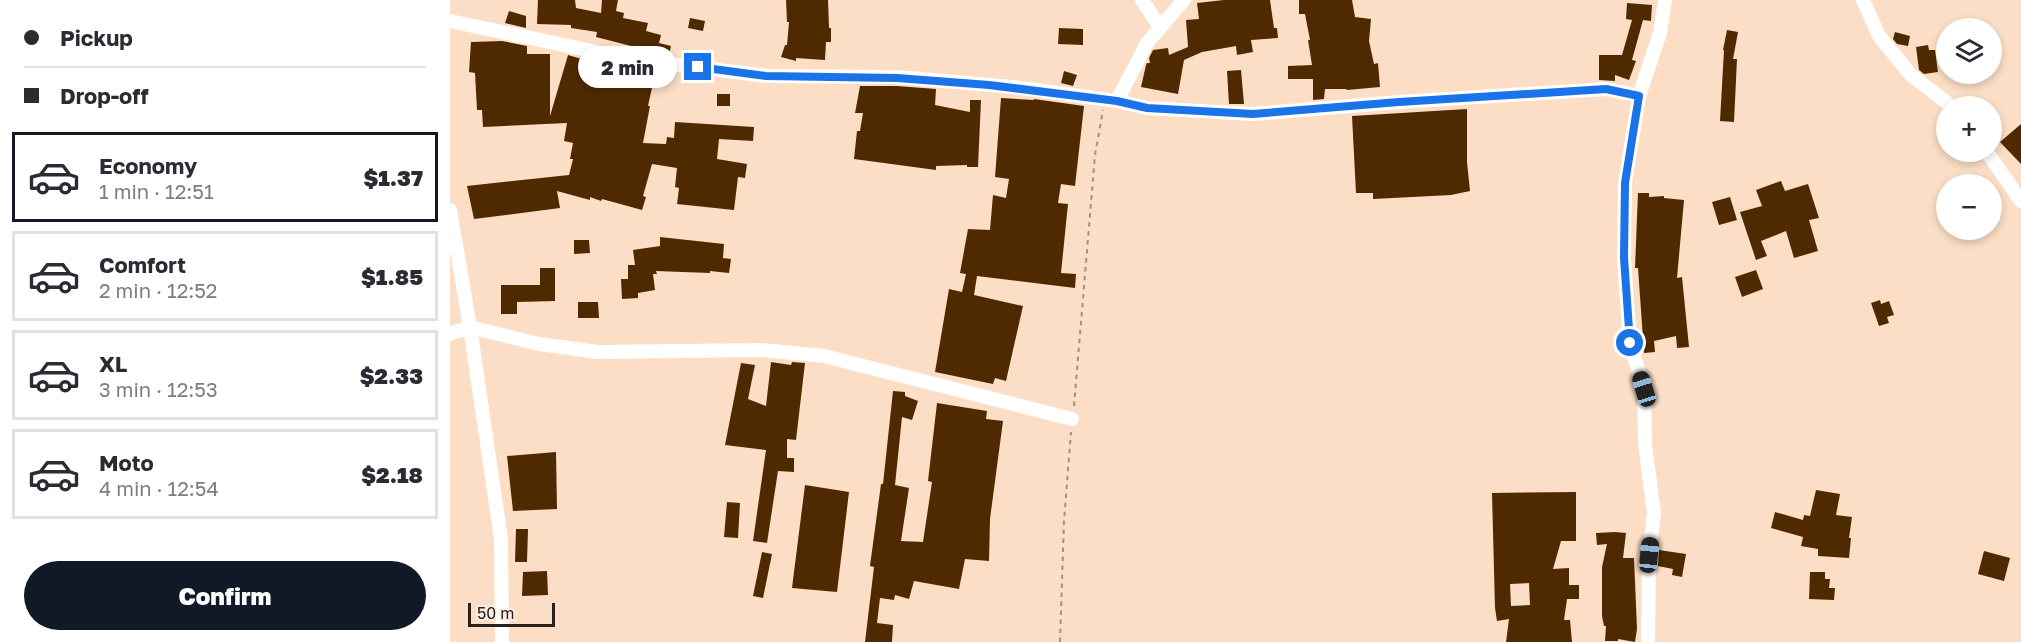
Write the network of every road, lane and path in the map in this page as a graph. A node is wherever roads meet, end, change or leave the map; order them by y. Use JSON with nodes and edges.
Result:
{"nodes":[{"id":1,"x":1142,"y":0,"type":"edge"},
{"id":2,"x":1184,"y":0,"type":"edge"},
{"id":3,"x":1665,"y":0,"type":"edge"},
{"id":4,"x":1863,"y":0,"type":"edge"},
{"id":5,"x":450,"y":21,"type":"edge"},
{"id":6,"x":1160,"y":27,"type":"junction"},
{"id":7,"x":1639,"y":96,"type":"junction"},
{"id":8,"x":1938,"y":96,"type":"edge"},
{"id":9,"x":1111,"y":100,"type":"junction"},
{"id":10,"x":1994,"y":162,"type":"edge"},
{"id":11,"x":2021,"y":201,"type":"edge"},
{"id":12,"x":450,"y":210,"type":"edge"},
{"id":13,"x":470,"y":327,"type":"junction"},
{"id":14,"x":450,"y":334,"type":"edge"},
{"id":15,"x":1072,"y":419,"type":"junction"},
{"id":16,"x":502,"y":642,"type":"edge"},
{"id":17,"x":1060,"y":642,"type":"edge"},
{"id":18,"x":1647,"y":642,"type":"edge"}],
"edges":[{"from":1,"to":6,"type":"street"},
{"from":2,"to":6,"type":"street"},
{"from":3,"to":7,"type":"street"},
{"from":4,"to":8,"type":"street"},
{"from":5,"to":9,"type":"street"},
{"from":6,"to":9,"type":"street"},
{"from":7,"to":9,"type":"street"},
{"from":7,"to":18,"type":"street"},
{"from":9,"to":15,"type":"path"},
{"from":10,"to":11,"type":"street"},
{"from":12,"to":13,"type":"street"},
{"from":13,"to":14,"type":"street"},
{"from":13,"to":15,"type":"street"},
{"from":13,"to":16,"type":"street"},
{"from":15,"to":17,"type":"path"}]}
